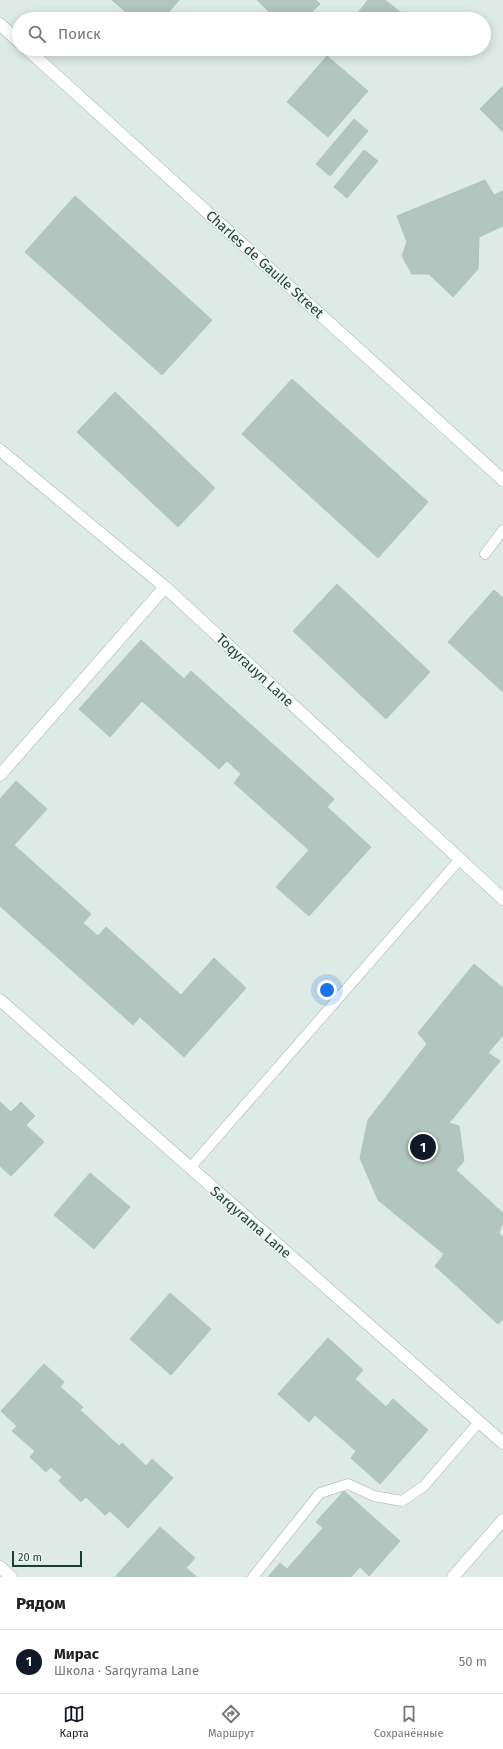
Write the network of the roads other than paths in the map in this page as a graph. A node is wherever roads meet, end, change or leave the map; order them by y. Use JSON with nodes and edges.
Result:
{"nodes":[{"id":1,"x":0,"y":24,"type":"edge"},
{"id":2,"x":12,"y":35,"type":"edge"},
{"id":3,"x":35,"y":56,"type":"edge"},
{"id":4,"x":0,"y":450,"type":"edge"},
{"id":5,"x":503,"y":480,"type":"edge"},
{"id":6,"x":503,"y":530,"type":"edge"},
{"id":7,"x":485,"y":554,"type":"dead end"},
{"id":8,"x":165,"y":587,"type":"junction"},
{"id":9,"x":0,"y":775,"type":"edge"},
{"id":10,"x":460,"y":859,"type":"junction"},
{"id":11,"x":503,"y":898,"type":"edge"},
{"id":12,"x":0,"y":1000,"type":"edge"},
{"id":13,"x":190,"y":1168,"type":"junction"},
{"id":14,"x":480,"y":1422,"type":"junction"},
{"id":15,"x":503,"y":1443,"type":"edge"},
{"id":16,"x":503,"y":1520,"type":"edge"},
{"id":17,"x":0,"y":1567,"type":"edge"},
{"id":18,"x":11,"y":1577,"type":"edge"},
{"id":19,"x":253,"y":1577,"type":"edge"},
{"id":20,"x":453,"y":1577,"type":"edge"}],
"edges":[{"from":1,"to":2,"type":"street"},
{"from":3,"to":5,"type":"street","name":"Charles de Gaulle Street"},
{"from":4,"to":8,"type":"street","name":"Toqyrauyn Lane"},
{"from":6,"to":7,"type":"lane"},
{"from":8,"to":9,"type":"street"},
{"from":8,"to":10,"type":"street","name":"Toqyrauyn Lane"},
{"from":10,"to":11,"type":"street","name":"Toqyrauyn Lane"},
{"from":10,"to":13,"type":"lane"},
{"from":12,"to":13,"type":"street","name":"Sarqyrama Lane"},
{"from":13,"to":14,"type":"street","name":"Sarqyrama Lane"},
{"from":14,"to":15,"type":"street","name":"Sarqyrama Lane"},
{"from":14,"to":19,"type":"lane"},
{"from":16,"to":20,"type":"street"},
{"from":17,"to":18,"type":"street"}]}
